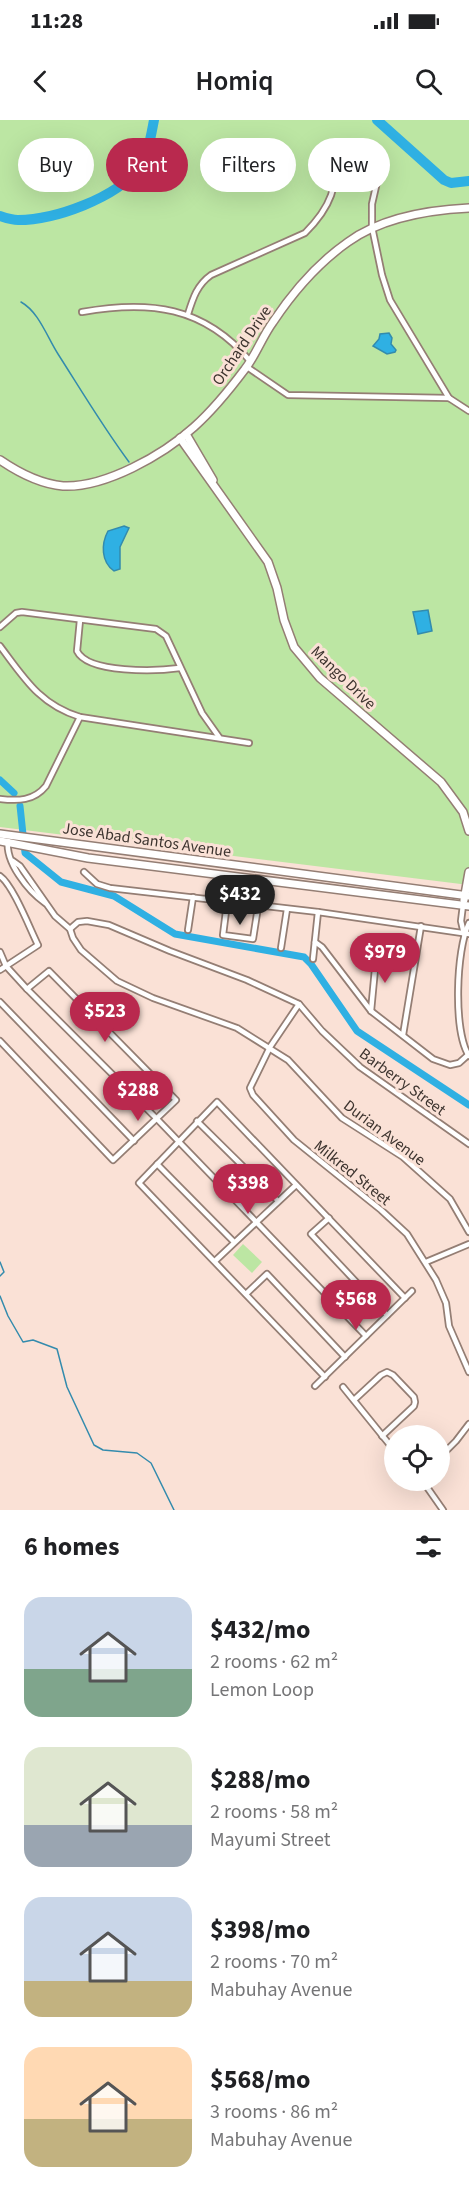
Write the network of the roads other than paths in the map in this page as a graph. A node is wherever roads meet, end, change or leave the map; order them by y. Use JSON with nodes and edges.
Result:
{"nodes":[{"id":1,"x":469,"y":208,"type":"edge"},
{"id":2,"x":372,"y":227,"type":"junction"},
{"id":3,"x":82,"y":312,"type":"dead end"},
{"id":4,"x":188,"y":314,"type":"junction"},
{"id":5,"x":249,"y":364,"type":"junction"},
{"id":6,"x":449,"y":398,"type":"junction"},
{"id":7,"x":469,"y":411,"type":"edge"},
{"id":8,"x":183,"y":436,"type":"junction"},
{"id":9,"x":0,"y":460,"type":"edge"},
{"id":10,"x":80,"y":620,"type":"junction"},
{"id":11,"x":0,"y":627,"type":"edge"},
{"id":12,"x":0,"y":646,"type":"edge"},
{"id":13,"x":180,"y":669,"type":"junction"},
{"id":14,"x":80,"y":717,"type":"junction"},
{"id":15,"x":219,"y":738,"type":"junction"},
{"id":16,"x":249,"y":743,"type":"dead end"},
{"id":17,"x":0,"y":799,"type":"edge"},
{"id":18,"x":469,"y":831,"type":"edge"},
{"id":19,"x":0,"y":834,"type":"edge"},
{"id":20,"x":10,"y":840,"type":"edge"},
{"id":21,"x":32,"y":842,"type":"junction"},
{"id":22,"x":84,"y":872,"type":"dead end"},
{"id":23,"x":469,"y":872,"type":"edge"},
{"id":24,"x":0,"y":876,"type":"edge"},
{"id":25,"x":467,"y":895,"type":"edge"},
{"id":26,"x":193,"y":897,"type":"junction"},
{"id":27,"x":227,"y":903,"type":"junction"},
{"id":28,"x":466,"y":905,"type":"edge"},
{"id":29,"x":258,"y":906,"type":"junction"},
{"id":30,"x":287,"y":909,"type":"junction"},
{"id":31,"x":318,"y":912,"type":"junction"},
{"id":32,"x":469,"y":923,"type":"edge"},
{"id":33,"x":421,"y":926,"type":"junction"},
{"id":34,"x":70,"y":929,"type":"junction"},
{"id":35,"x":189,"y":930,"type":"dead end"},
{"id":36,"x":466,"y":934,"type":"edge"},
{"id":37,"x":315,"y":942,"type":"junction"},
{"id":38,"x":281,"y":948,"type":"dead end"},
{"id":39,"x":0,"y":951,"type":"edge"},
{"id":40,"x":313,"y":959,"type":"dead end"},
{"id":41,"x":373,"y":961,"type":"dead end"},
{"id":42,"x":6,"y":966,"type":"junction"},
{"id":43,"x":0,"y":970,"type":"edge"},
{"id":44,"x":27,"y":989,"type":"junction"},
{"id":45,"x":0,"y":1002,"type":"edge"},
{"id":46,"x":299,"y":1004,"type":"junction"},
{"id":47,"x":371,"y":1011,"type":"junction"},
{"id":48,"x":402,"y":1035,"type":"junction"},
{"id":49,"x":0,"y":1041,"type":"edge"},
{"id":50,"x":270,"y":1047,"type":"junction"},
{"id":51,"x":468,"y":1056,"type":"edge"},
{"id":52,"x":157,"y":1119,"type":"junction"},
{"id":53,"x":197,"y":1121,"type":"junction"},
{"id":54,"x":134,"y":1141,"type":"junction"},
{"id":55,"x":178,"y":1142,"type":"junction"},
{"id":56,"x":469,"y":1144,"type":"edge"},
{"id":57,"x":157,"y":1164,"type":"junction"},
{"id":58,"x":296,"y":1185,"type":"junction"},
{"id":59,"x":278,"y":1201,"type":"junction"},
{"id":60,"x":328,"y":1218,"type":"junction"},
{"id":61,"x":256,"y":1223,"type":"junction"},
{"id":62,"x":469,"y":1232,"type":"edge"},
{"id":63,"x":234,"y":1242,"type":"junction"},
{"id":64,"x":469,"y":1244,"type":"edge"},
{"id":65,"x":215,"y":1261,"type":"junction"},
{"id":66,"x":426,"y":1262,"type":"junction"},
{"id":67,"x":412,"y":1291,"type":"dead end"},
{"id":68,"x":246,"y":1294,"type":"junction"},
{"id":69,"x":405,"y":1298,"type":"junction"},
{"id":70,"x":387,"y":1315,"type":"junction"},
{"id":71,"x":366,"y":1336,"type":"junction"},
{"id":72,"x":345,"y":1357,"type":"junction"},
{"id":73,"x":469,"y":1372,"type":"edge"},
{"id":74,"x":325,"y":1377,"type":"junction"},
{"id":75,"x":315,"y":1386,"type":"dead end"},
{"id":76,"x":343,"y":1387,"type":"dead end"},
{"id":77,"x":354,"y":1400,"type":"junction"},
{"id":78,"x":469,"y":1424,"type":"edge"},
{"id":79,"x":382,"y":1436,"type":"junction"},
{"id":80,"x":384,"y":1438,"type":"edge"},
{"id":81,"x":450,"y":1447,"type":"edge"},
{"id":82,"x":429,"y":1491,"type":"edge"},
{"id":83,"x":442,"y":1510,"type":"edge"}],
"edges":[{"from":1,"to":2,"type":"street","name":"Orchard Drive"},
{"from":2,"to":4,"type":"street"},
{"from":2,"to":5,"type":"street","name":"Orchard Drive"},
{"from":2,"to":6,"type":"street"},
{"from":3,"to":4,"type":"street"},
{"from":4,"to":5,"type":"street"},
{"from":5,"to":6,"type":"street"},
{"from":5,"to":8,"type":"street","name":"Orchard Drive"},
{"from":6,"to":7,"type":"street"},
{"from":8,"to":9,"type":"street","name":"Orchard Drive"},
{"from":8,"to":18,"type":"street","name":"Mango Drive"},
{"from":10,"to":11,"type":"street"},
{"from":10,"to":13,"type":"street"},
{"from":10,"to":13,"type":"street"},
{"from":12,"to":14,"type":"street"},
{"from":13,"to":15,"type":"street"},
{"from":14,"to":15,"type":"street"},
{"from":14,"to":17,"type":"street"},
{"from":15,"to":16,"type":"street"},
{"from":19,"to":20,"type":"street","name":"Jose Abad Santos Avenue"},
{"from":20,"to":21,"type":"street","name":"Jose Abad Santos Avenue"},
{"from":20,"to":34,"type":"street","name":"Durian Avenue"},
{"from":21,"to":25,"type":"street","name":"Jose Abad Santos Avenue"},
{"from":21,"to":28,"type":"street","name":"Jose Abad Santos Avenue"},
{"from":22,"to":26,"type":"street"},
{"from":23,"to":25,"type":"street"},
{"from":24,"to":42,"type":"street"},
{"from":25,"to":28,"type":"street"},
{"from":26,"to":27,"type":"street"},
{"from":26,"to":35,"type":"street"},
{"from":27,"to":29,"type":"street"},
{"from":27,"to":29,"type":"street"},
{"from":28,"to":36,"type":"street"},
{"from":29,"to":30,"type":"street"},
{"from":30,"to":31,"type":"street"},
{"from":30,"to":38,"type":"street"},
{"from":31,"to":33,"type":"street"},
{"from":31,"to":37,"type":"street"},
{"from":32,"to":36,"type":"street"},
{"from":33,"to":36,"type":"street"},
{"from":33,"to":48,"type":"street"},
{"from":34,"to":46,"type":"street","name":"Barberry Street"},
{"from":34,"to":50,"type":"street","name":"Durian Avenue"},
{"from":36,"to":51,"type":"street"},
{"from":37,"to":40,"type":"street"},
{"from":37,"to":47,"type":"street"},
{"from":39,"to":42,"type":"street"},
{"from":41,"to":47,"type":"street"},
{"from":42,"to":43,"type":"street"},
{"from":42,"to":44,"type":"street"},
{"from":44,"to":52,"type":"street"},
{"from":44,"to":52,"type":"street"},
{"from":45,"to":54,"type":"street"},
{"from":46,"to":50,"type":"street","name":"Milkred Street"},
{"from":46,"to":56,"type":"street","name":"Barberry Street"},
{"from":47,"to":48,"type":"street"},
{"from":48,"to":51,"type":"street"},
{"from":49,"to":54,"type":"street"},
{"from":50,"to":62,"type":"street","name":"Durian Avenue"},
{"from":50,"to":66,"type":"street","name":"Milkred Street"},
{"from":52,"to":54,"type":"street"},
{"from":52,"to":55,"type":"street"},
{"from":53,"to":55,"type":"street"},
{"from":53,"to":58,"type":"street"},
{"from":53,"to":59,"type":"street"},
{"from":55,"to":57,"type":"street"},
{"from":55,"to":61,"type":"street"},
{"from":57,"to":63,"type":"street"},
{"from":57,"to":65,"type":"street"},
{"from":58,"to":59,"type":"street"},
{"from":58,"to":60,"type":"street"},
{"from":59,"to":61,"type":"street"},
{"from":60,"to":69,"type":"street"},
{"from":60,"to":70,"type":"street"},
{"from":61,"to":63,"type":"street"},
{"from":61,"to":71,"type":"street"},
{"from":63,"to":65,"type":"street"},
{"from":64,"to":66,"type":"street"},
{"from":65,"to":68,"type":"street"},
{"from":66,"to":73,"type":"street","name":"Milkred Street"},
{"from":67,"to":69,"type":"street"},
{"from":68,"to":72,"type":"street"},
{"from":68,"to":74,"type":"street"},
{"from":69,"to":70,"type":"street"},
{"from":70,"to":71,"type":"street"},
{"from":71,"to":72,"type":"street"},
{"from":72,"to":74,"type":"street"},
{"from":74,"to":75,"type":"street"},
{"from":76,"to":77,"type":"street"},
{"from":77,"to":79,"type":"street"},
{"from":77,"to":79,"type":"street"},
{"from":78,"to":81,"type":"street"},
{"from":79,"to":80,"type":"street"},
{"from":82,"to":83,"type":"street"}]}
